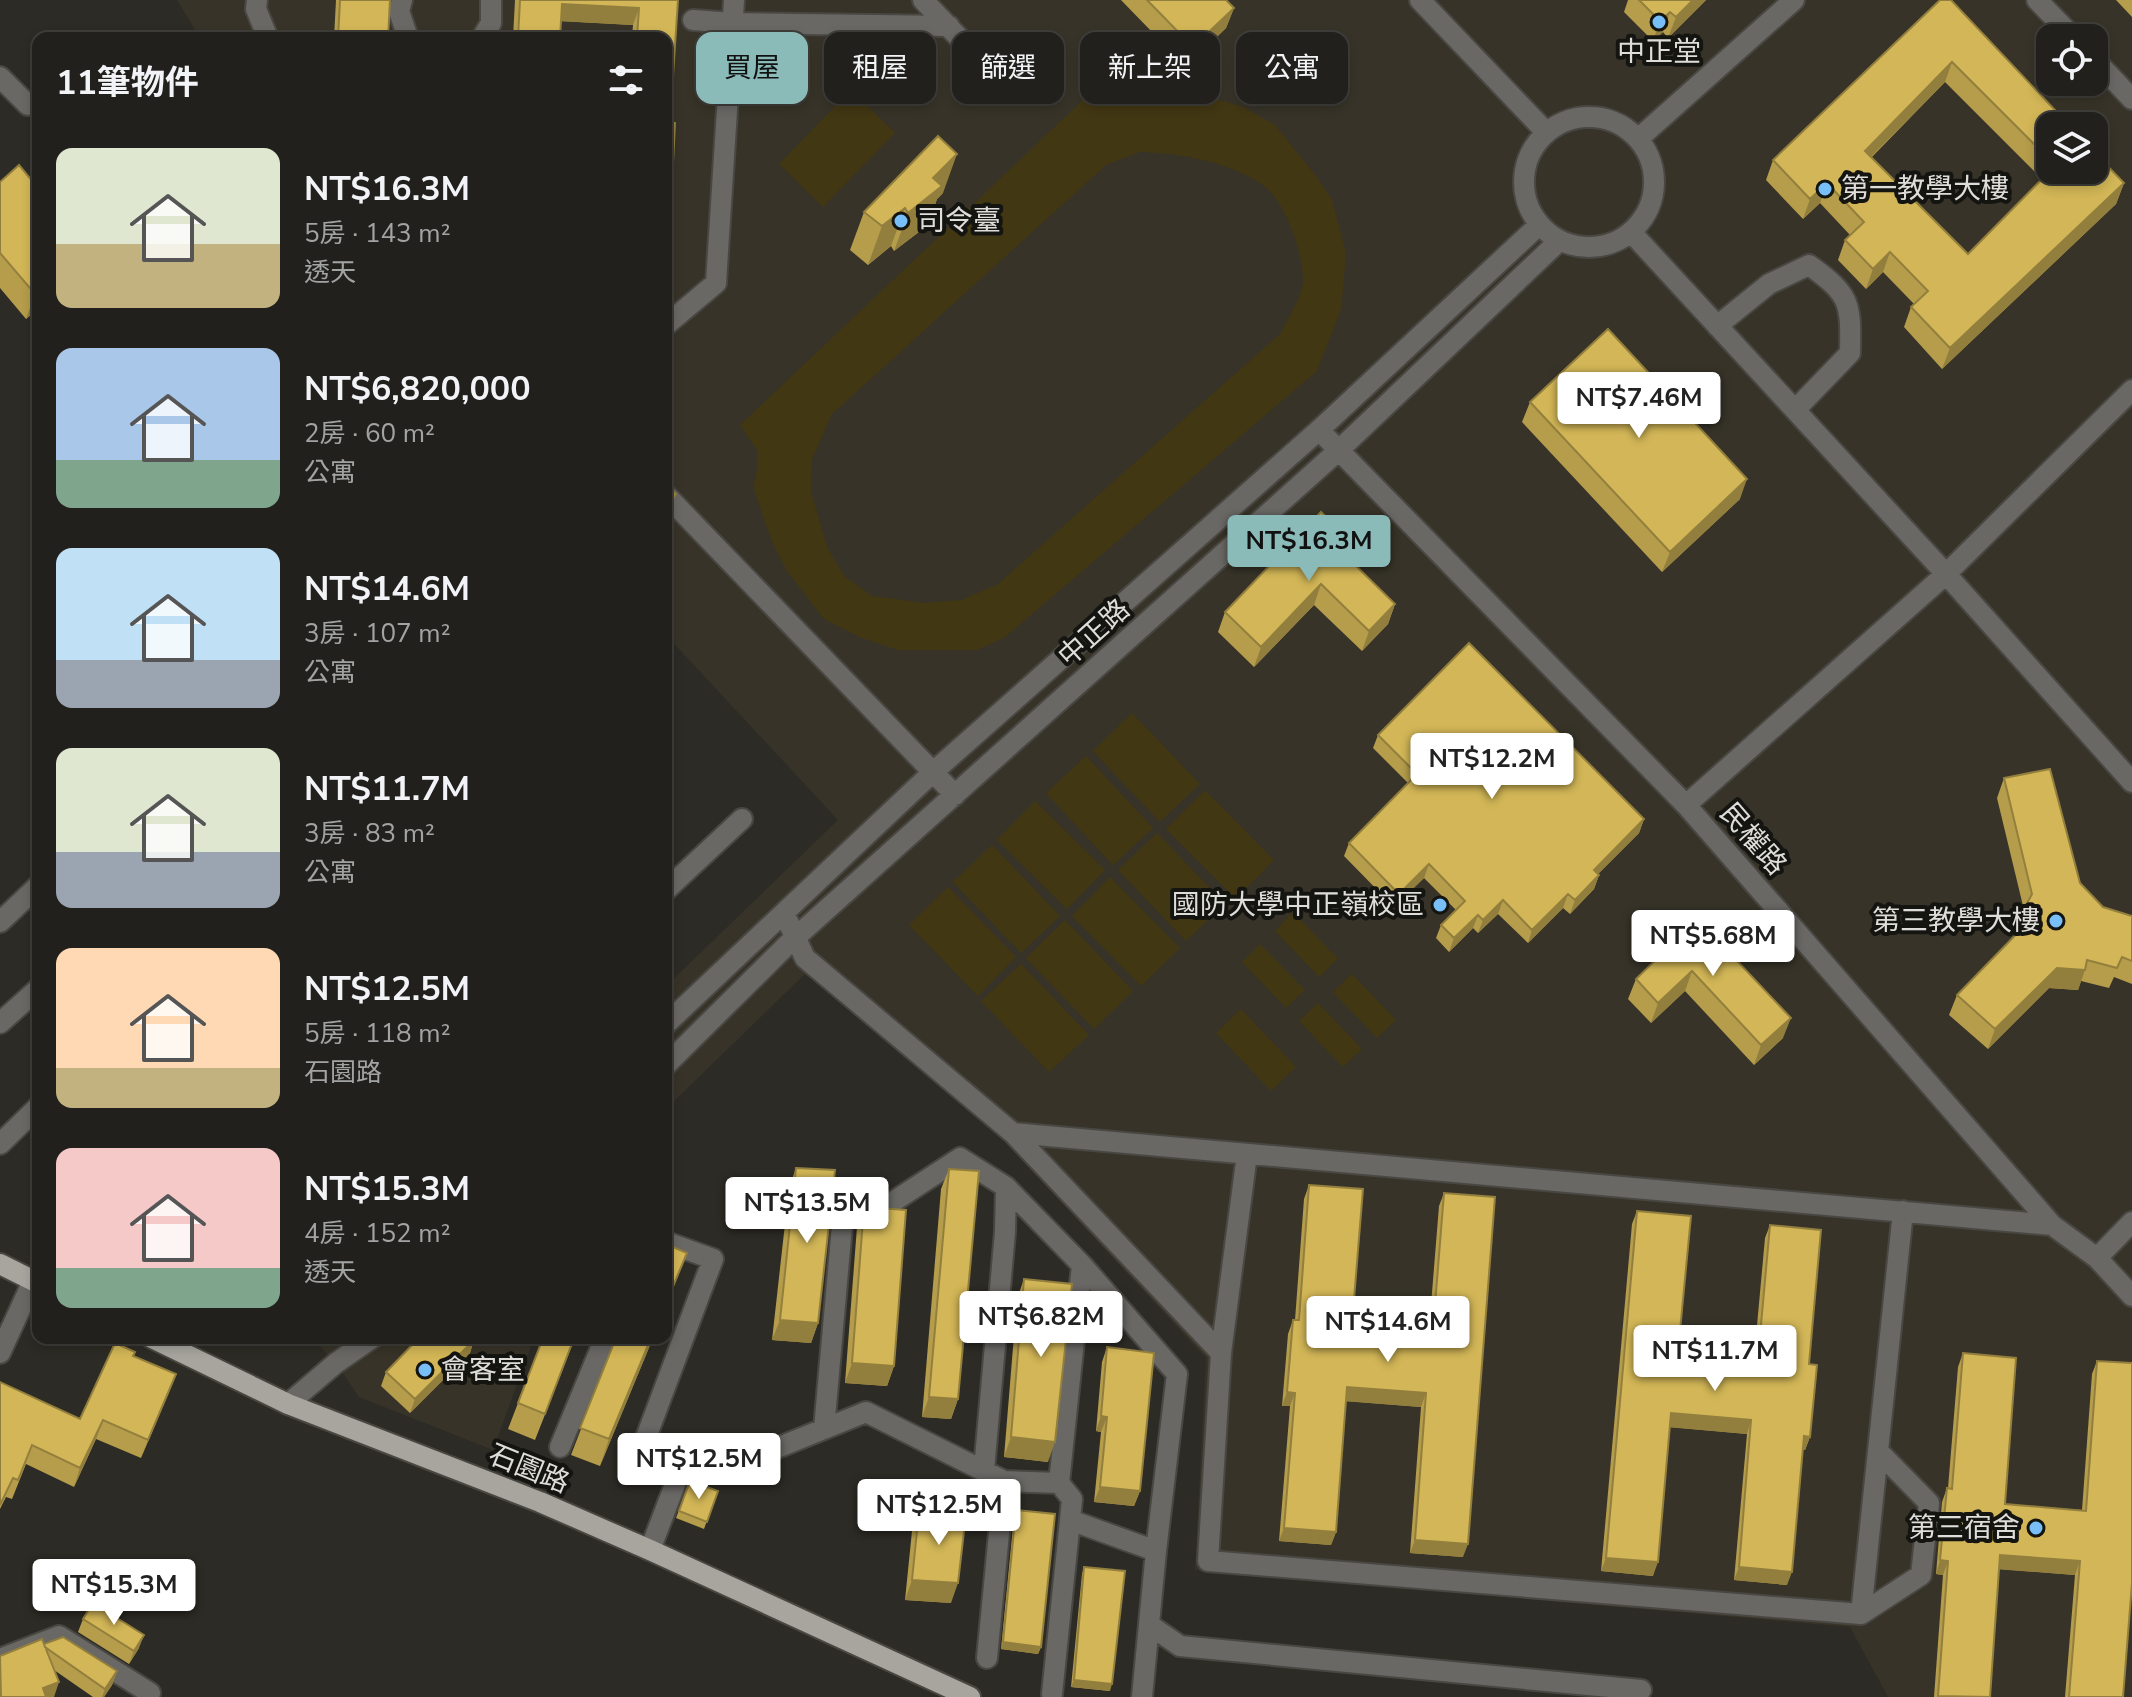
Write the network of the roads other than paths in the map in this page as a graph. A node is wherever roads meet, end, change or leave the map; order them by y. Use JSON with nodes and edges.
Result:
{"nodes":[{"id":1,"x":257,"y":0,"type":"edge"},
{"id":2,"x":402,"y":0,"type":"edge"},
{"id":3,"x":491,"y":0,"type":"edge"},
{"id":4,"x":734,"y":0,"type":"edge"},
{"id":5,"x":923,"y":0,"type":"edge"},
{"id":6,"x":1420,"y":0,"type":"edge"},
{"id":7,"x":1794,"y":0,"type":"edge"},
{"id":8,"x":2037,"y":0,"type":"edge"},
{"id":9,"x":693,"y":20,"type":"dead end"},
{"id":10,"x":732,"y":23,"type":"junction"},
{"id":11,"x":2060,"y":24,"type":"edge"},
{"id":12,"x":949,"y":26,"type":"junction"},
{"id":13,"x":266,"y":32,"type":"edge"},
{"id":14,"x":406,"y":32,"type":"edge"},
{"id":15,"x":486,"y":32,"type":"edge"},
{"id":16,"x":955,"y":32,"type":"edge"},
{"id":17,"x":2108,"y":74,"type":"edge"},
{"id":18,"x":0,"y":77,"type":"edge"},
{"id":19,"x":2132,"y":99,"type":"edge"},
{"id":20,"x":28,"y":105,"type":"dead end"},
{"id":21,"x":1546,"y":132,"type":"junction"},
{"id":22,"x":1638,"y":139,"type":"junction"},
{"id":23,"x":1539,"y":225,"type":"junction"},
{"id":24,"x":1631,"y":232,"type":"junction"},
{"id":25,"x":1559,"y":241,"type":"junction"},
{"id":26,"x":672,"y":320,"type":"edge"},
{"id":27,"x":1717,"y":326,"type":"junction"},
{"id":28,"x":2132,"y":390,"type":"edge"},
{"id":29,"x":1795,"y":410,"type":"junction"},
{"id":30,"x":1319,"y":430,"type":"junction"},
{"id":31,"x":1339,"y":450,"type":"junction"},
{"id":32,"x":672,"y":501,"type":"edge"},
{"id":33,"x":1946,"y":574,"type":"junction"},
{"id":34,"x":932,"y":773,"type":"junction"},
{"id":35,"x":2132,"y":782,"type":"edge"},
{"id":36,"x":955,"y":795,"type":"junction"},
{"id":37,"x":1686,"y":805,"type":"junction"},
{"id":38,"x":742,"y":819,"type":"dead end"},
{"id":39,"x":699,"y":844,"type":"dead end"},
{"id":40,"x":672,"y":870,"type":"edge"},
{"id":41,"x":672,"y":884,"type":"edge"},
{"id":42,"x":32,"y":892,"type":"edge"},
{"id":43,"x":784,"y":913,"type":"junction"},
{"id":44,"x":0,"y":922,"type":"edge"},
{"id":45,"x":32,"y":994,"type":"edge"},
{"id":46,"x":672,"y":1018,"type":"edge"},
{"id":47,"x":0,"y":1023,"type":"edge"},
{"id":48,"x":672,"y":1059,"type":"edge"},
{"id":49,"x":32,"y":1113,"type":"edge"},
{"id":50,"x":1013,"y":1133,"type":"junction"},
{"id":51,"x":0,"y":1144,"type":"edge"},
{"id":52,"x":1247,"y":1154,"type":"junction"},
{"id":53,"x":1006,"y":1187,"type":"junction"},
{"id":54,"x":1903,"y":1211,"type":"junction"},
{"id":55,"x":2132,"y":1222,"type":"edge"},
{"id":56,"x":2052,"y":1225,"type":"junction"},
{"id":57,"x":672,"y":1244,"type":"edge"},
{"id":58,"x":2097,"y":1258,"type":"junction"},
{"id":59,"x":0,"y":1264,"type":"edge"},
{"id":60,"x":1082,"y":1265,"type":"junction"},
{"id":61,"x":32,"y":1280,"type":"edge"},
{"id":62,"x":32,"y":1290,"type":"edge"},
{"id":63,"x":2132,"y":1296,"type":"edge"},
{"id":64,"x":186,"y":1344,"type":"edge"},
{"id":65,"x":350,"y":1344,"type":"edge"},
{"id":66,"x":363,"y":1344,"type":"edge"},
{"id":67,"x":603,"y":1344,"type":"edge"},
{"id":68,"x":0,"y":1353,"type":"edge"},
{"id":69,"x":1221,"y":1353,"type":"junction"},
{"id":70,"x":336,"y":1363,"type":"junction"},
{"id":71,"x":288,"y":1404,"type":"junction"},
{"id":72,"x":824,"y":1429,"type":"junction"},
{"id":73,"x":560,"y":1447,"type":"dead end"},
{"id":74,"x":1878,"y":1451,"type":"junction"},
{"id":75,"x":984,"y":1470,"type":"junction"},
{"id":76,"x":679,"y":1474,"type":"junction"},
{"id":77,"x":1004,"y":1481,"type":"junction"},
{"id":78,"x":1059,"y":1483,"type":"junction"},
{"id":79,"x":1070,"y":1520,"type":"junction"},
{"id":80,"x":650,"y":1550,"type":"junction"},
{"id":81,"x":1156,"y":1551,"type":"junction"},
{"id":82,"x":1861,"y":1614,"type":"junction"},
{"id":83,"x":1151,"y":1626,"type":"junction"},
{"id":84,"x":987,"y":1658,"type":"dead end"},
{"id":85,"x":0,"y":1659,"type":"edge"},
{"id":86,"x":1641,"y":1690,"type":"dead end"},
{"id":87,"x":150,"y":1693,"type":"dead end"},
{"id":88,"x":1052,"y":1694,"type":"dead end"},
{"id":89,"x":970,"y":1697,"type":"edge"},
{"id":90,"x":1142,"y":1697,"type":"edge"}],
"edges":[{"from":1,"to":13,"type":"street"},
{"from":2,"to":14,"type":"street"},
{"from":3,"to":15,"type":"street"},
{"from":4,"to":10,"type":"street"},
{"from":5,"to":12,"type":"street"},
{"from":6,"to":21,"type":"street"},
{"from":7,"to":22,"type":"street"},
{"from":8,"to":11,"type":"street"},
{"from":9,"to":10,"type":"street"},
{"from":10,"to":12,"type":"street"},
{"from":10,"to":26,"type":"street"},
{"from":12,"to":16,"type":"street"},
{"from":17,"to":19,"type":"street"},
{"from":18,"to":20,"type":"street"},
{"from":21,"to":22,"type":"street"},
{"from":21,"to":23,"type":"street"},
{"from":22,"to":24,"type":"street"},
{"from":23,"to":25,"type":"street"},
{"from":23,"to":30,"type":"street","name":"中正路"},
{"from":24,"to":25,"type":"street"},
{"from":24,"to":27,"type":"street"},
{"from":25,"to":31,"type":"street","name":"中正路"},
{"from":27,"to":29,"type":"street"},
{"from":27,"to":29,"type":"street"},
{"from":28,"to":33,"type":"street"},
{"from":29,"to":33,"type":"street"},
{"from":30,"to":31,"type":"street","name":"民權路"},
{"from":30,"to":34,"type":"street","name":"中正路"},
{"from":31,"to":36,"type":"street","name":"中正路"},
{"from":31,"to":37,"type":"street","name":"民權路"},
{"from":32,"to":34,"type":"street"},
{"from":33,"to":35,"type":"street"},
{"from":33,"to":37,"type":"street"},
{"from":34,"to":36,"type":"street"},
{"from":34,"to":43,"type":"street","name":"中正路"},
{"from":36,"to":48,"type":"street","name":"中正路"},
{"from":37,"to":56,"type":"street","name":"民權路"},
{"from":38,"to":41,"type":"street"},
{"from":39,"to":40,"type":"street"},
{"from":42,"to":44,"type":"street"},
{"from":43,"to":46,"type":"street","name":"中正路"},
{"from":43,"to":50,"type":"street"},
{"from":45,"to":47,"type":"street"},
{"from":49,"to":51,"type":"street"},
{"from":50,"to":52,"type":"street"},
{"from":50,"to":69,"type":"street"},
{"from":52,"to":54,"type":"street"},
{"from":52,"to":69,"type":"street"},
{"from":53,"to":60,"type":"street"},
{"from":53,"to":72,"type":"street"},
{"from":53,"to":75,"type":"street"},
{"from":54,"to":56,"type":"street"},
{"from":54,"to":74,"type":"street"},
{"from":55,"to":58,"type":"street"},
{"from":56,"to":58,"type":"street","name":"民權路"},
{"from":57,"to":76,"type":"street"},
{"from":58,"to":63,"type":"street","name":"民權路"},
{"from":59,"to":61,"type":"main road"},
{"from":60,"to":78,"type":"street"},
{"from":60,"to":81,"type":"street"},
{"from":62,"to":68,"type":"street"},
{"from":64,"to":71,"type":"main road","name":"石園路"},
{"from":65,"to":70,"type":"street"},
{"from":66,"to":70,"type":"street"},
{"from":67,"to":73,"type":"street"},
{"from":69,"to":82,"type":"street"},
{"from":70,"to":71,"type":"street"},
{"from":71,"to":80,"type":"main road","name":"石園路"},
{"from":72,"to":75,"type":"street"},
{"from":72,"to":76,"type":"street"},
{"from":74,"to":82,"type":"street"},
{"from":74,"to":82,"type":"street"},
{"from":75,"to":77,"type":"street"},
{"from":76,"to":80,"type":"street"},
{"from":77,"to":78,"type":"street"},
{"from":77,"to":84,"type":"street"},
{"from":78,"to":79,"type":"street"},
{"from":79,"to":81,"type":"street"},
{"from":79,"to":88,"type":"street"},
{"from":80,"to":89,"type":"main road","name":"石園路"},
{"from":81,"to":83,"type":"street"},
{"from":83,"to":86,"type":"street"},
{"from":83,"to":90,"type":"street"},
{"from":85,"to":87,"type":"street"}]}
